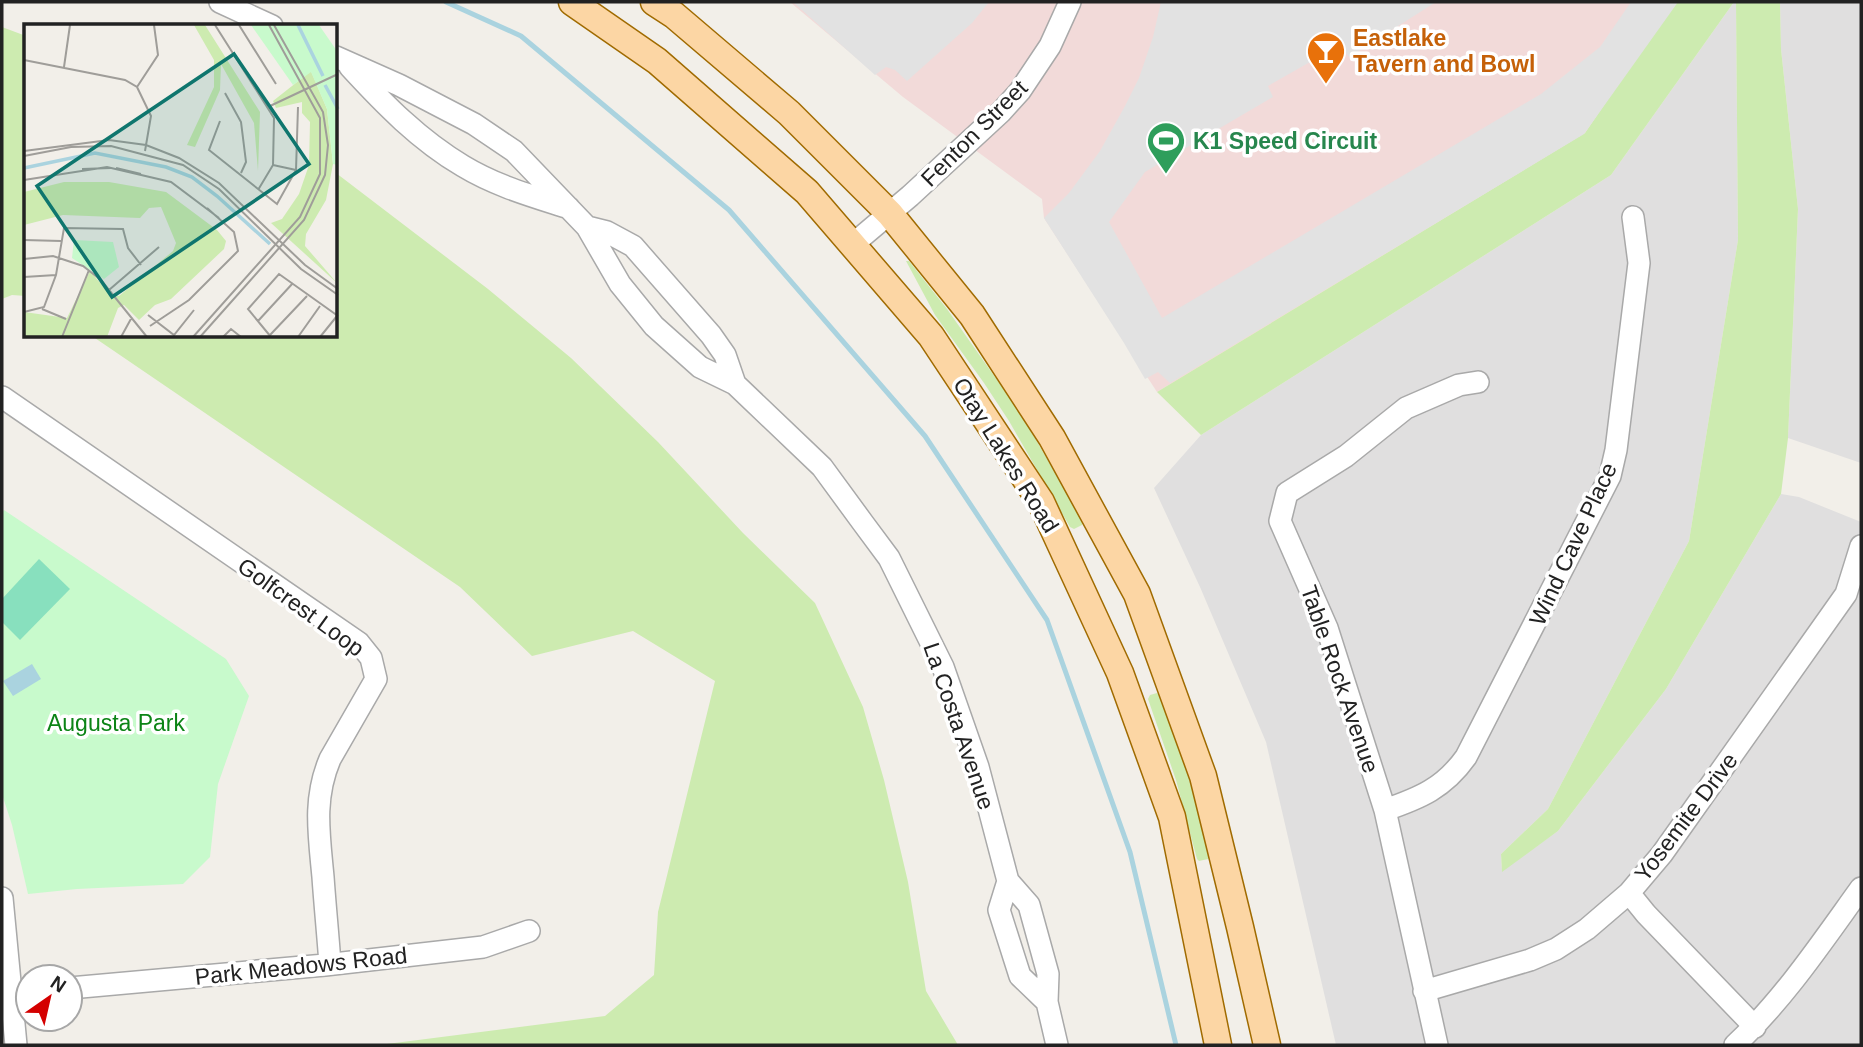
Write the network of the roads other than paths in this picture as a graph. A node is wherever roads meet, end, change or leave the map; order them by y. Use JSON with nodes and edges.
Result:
{"nodes":[{"id":1,"x":220,"y":2,"type":"edge"},
{"id":2,"x":572,"y":2,"type":"edge"},
{"id":3,"x":654,"y":2,"type":"edge"},
{"id":4,"x":1070,"y":2,"type":"edge"},
{"id":5,"x":268,"y":24,"type":"edge"},
{"id":6,"x":340,"y":58,"type":"edge"},
{"id":7,"x":570,"y":208,"type":"junction"},
{"id":8,"x":890,"y":214,"type":"junction"},
{"id":9,"x":1633,"y":217,"type":"dead end"},
{"id":10,"x":587,"y":227,"type":"junction"},
{"id":11,"x":852,"y":245,"type":"junction"},
{"id":12,"x":1478,"y":382,"type":"dead end"},
{"id":13,"x":735,"y":384,"type":"junction"},
{"id":14,"x":2,"y":397,"type":"edge"},
{"id":15,"x":1861,"y":545,"type":"edge"},
{"id":16,"x":1385,"y":810,"type":"junction"},
{"id":17,"x":1008,"y":881,"type":"junction"},
{"id":18,"x":1861,"y":888,"type":"edge"},
{"id":19,"x":1629,"y":893,"type":"junction"},
{"id":20,"x":2,"y":898,"type":"edge"},
{"id":21,"x":529,"y":931,"type":"dead end"},
{"id":22,"x":14,"y":963,"type":"edge"},
{"id":23,"x":330,"y":964,"type":"junction"},
{"id":24,"x":84,"y":987,"type":"edge"},
{"id":25,"x":1424,"y":991,"type":"junction"},
{"id":26,"x":1047,"y":1002,"type":"junction"},
{"id":27,"x":1755,"y":1027,"type":"junction"},
{"id":28,"x":1057,"y":1045,"type":"edge"},
{"id":29,"x":1218,"y":1045,"type":"edge"},
{"id":30,"x":1267,"y":1045,"type":"edge"},
{"id":31,"x":1437,"y":1045,"type":"edge"},
{"id":32,"x":1735,"y":1045,"type":"edge"}],
"edges":[{"from":1,"to":5,"type":"street"},
{"from":2,"to":11,"type":"main road","name":"Otay Lakes Road"},
{"from":3,"to":8,"type":"main road","name":"Otay Lakes Road"},
{"from":4,"to":8,"type":"street","name":"Fenton Street"},
{"from":6,"to":7,"type":"street","name":"La Costa Avenue"},
{"from":6,"to":7,"type":"street","name":"La Costa Avenue"},
{"from":7,"to":10,"type":"street","name":"La Costa Avenue"},
{"from":8,"to":11,"type":"street","name":"Fenton Street"},
{"from":8,"to":30,"type":"main road","name":"Otay Lakes Road"},
{"from":9,"to":16,"type":"street","name":"Wind Cave Place"},
{"from":10,"to":13,"type":"street","name":"La Costa Avenue"},
{"from":10,"to":13,"type":"street","name":"La Costa Avenue"},
{"from":11,"to":29,"type":"main road","name":"Otay Lakes Road"},
{"from":12,"to":16,"type":"street","name":"Table Rock Avenue"},
{"from":13,"to":17,"type":"street","name":"La Costa Avenue"},
{"from":14,"to":23,"type":"street","name":"Golfcrest Loop"},
{"from":15,"to":19,"type":"street","name":"Yosemite Drive"},
{"from":16,"to":25,"type":"street","name":"Table Rock Avenue"},
{"from":17,"to":26,"type":"street","name":"La Costa Avenue"},
{"from":17,"to":26,"type":"street","name":"La Costa Avenue"},
{"from":18,"to":27,"type":"street"},
{"from":19,"to":25,"type":"street","name":"Yosemite Drive"},
{"from":19,"to":27,"type":"street"},
{"from":20,"to":22,"type":"street"},
{"from":21,"to":23,"type":"street","name":"Park Meadows Road"},
{"from":23,"to":24,"type":"street","name":"Park Meadows Road"},
{"from":25,"to":31,"type":"street","name":"Table Rock Avenue"},
{"from":26,"to":28,"type":"street","name":"La Costa Avenue"},
{"from":27,"to":32,"type":"street"}]}
